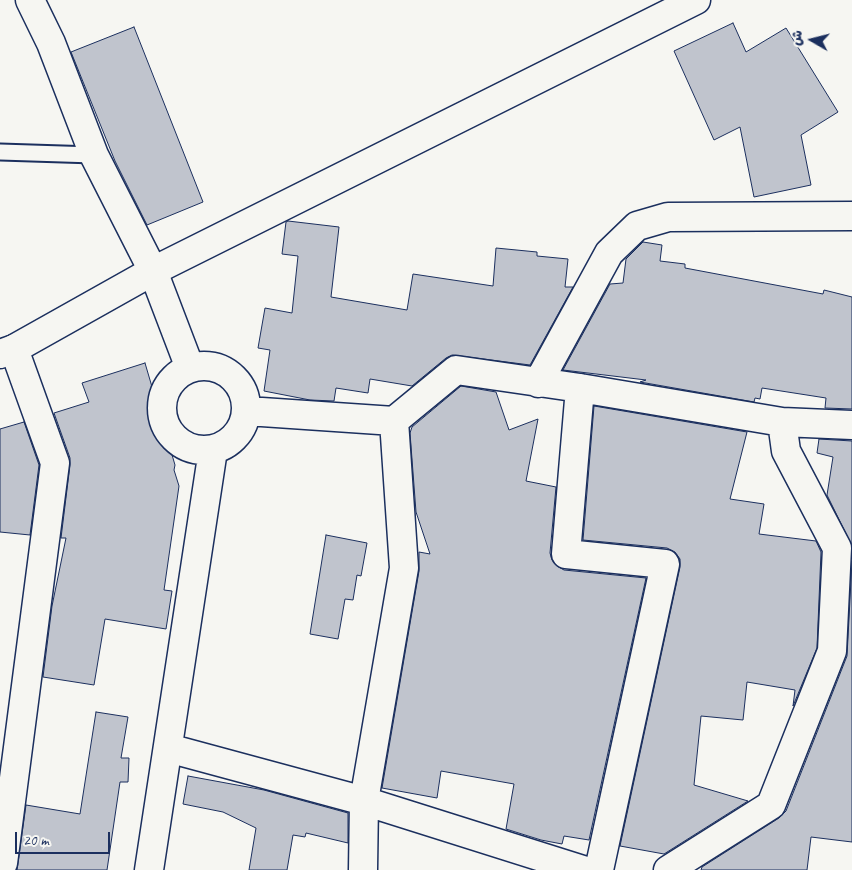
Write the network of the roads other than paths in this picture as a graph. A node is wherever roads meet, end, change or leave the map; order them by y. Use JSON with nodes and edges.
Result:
{"nodes":[{"id":1,"x":30,"y":0,"type":"edge"},
{"id":2,"x":696,"y":0,"type":"edge"},
{"id":3,"x":0,"y":152,"type":"edge"},
{"id":4,"x":94,"y":155,"type":"junction"},
{"id":5,"x":852,"y":216,"type":"edge"},
{"id":6,"x":153,"y":271,"type":"junction"},
{"id":7,"x":7,"y":351,"type":"edge"},
{"id":8,"x":190,"y":368,"type":"junction"},
{"id":9,"x":538,"y":383,"type":"junction"},
{"id":10,"x":580,"y":388,"type":"junction"},
{"id":11,"x":247,"y":411,"type":"junction"},
{"id":12,"x":394,"y":421,"type":"junction"},
{"id":13,"x":782,"y":422,"type":"junction"},
{"id":14,"x":852,"y":425,"type":"edge"},
{"id":15,"x":213,"y":450,"type":"junction"},
{"id":16,"x":168,"y":748,"type":"junction"},
{"id":17,"x":364,"y":801,"type":"junction"},
{"id":18,"x":1,"y":865,"type":"edge"},
{"id":19,"x":149,"y":870,"type":"edge"},
{"id":20,"x":363,"y":870,"type":"edge"},
{"id":21,"x":583,"y":870,"type":"edge"},
{"id":22,"x":599,"y":870,"type":"edge"},
{"id":23,"x":668,"y":870,"type":"edge"}],
"edges":[{"from":1,"to":4,"type":"street"},
{"from":2,"to":6,"type":"street"},
{"from":3,"to":4,"type":"lane"},
{"from":4,"to":6,"type":"street"},
{"from":5,"to":9,"type":"street"},
{"from":6,"to":7,"type":"street"},
{"from":6,"to":8,"type":"street"},
{"from":7,"to":18,"type":"street"},
{"from":8,"to":11,"type":"street"},
{"from":8,"to":15,"type":"street"},
{"from":9,"to":10,"type":"street"},
{"from":9,"to":12,"type":"street"},
{"from":10,"to":13,"type":"street"},
{"from":10,"to":22,"type":"street"},
{"from":11,"to":12,"type":"street"},
{"from":11,"to":15,"type":"street"},
{"from":12,"to":17,"type":"street"},
{"from":13,"to":14,"type":"street"},
{"from":13,"to":23,"type":"street"},
{"from":15,"to":16,"type":"street"},
{"from":16,"to":17,"type":"street"},
{"from":16,"to":19,"type":"street"},
{"from":17,"to":20,"type":"street"},
{"from":17,"to":21,"type":"street"}]}
